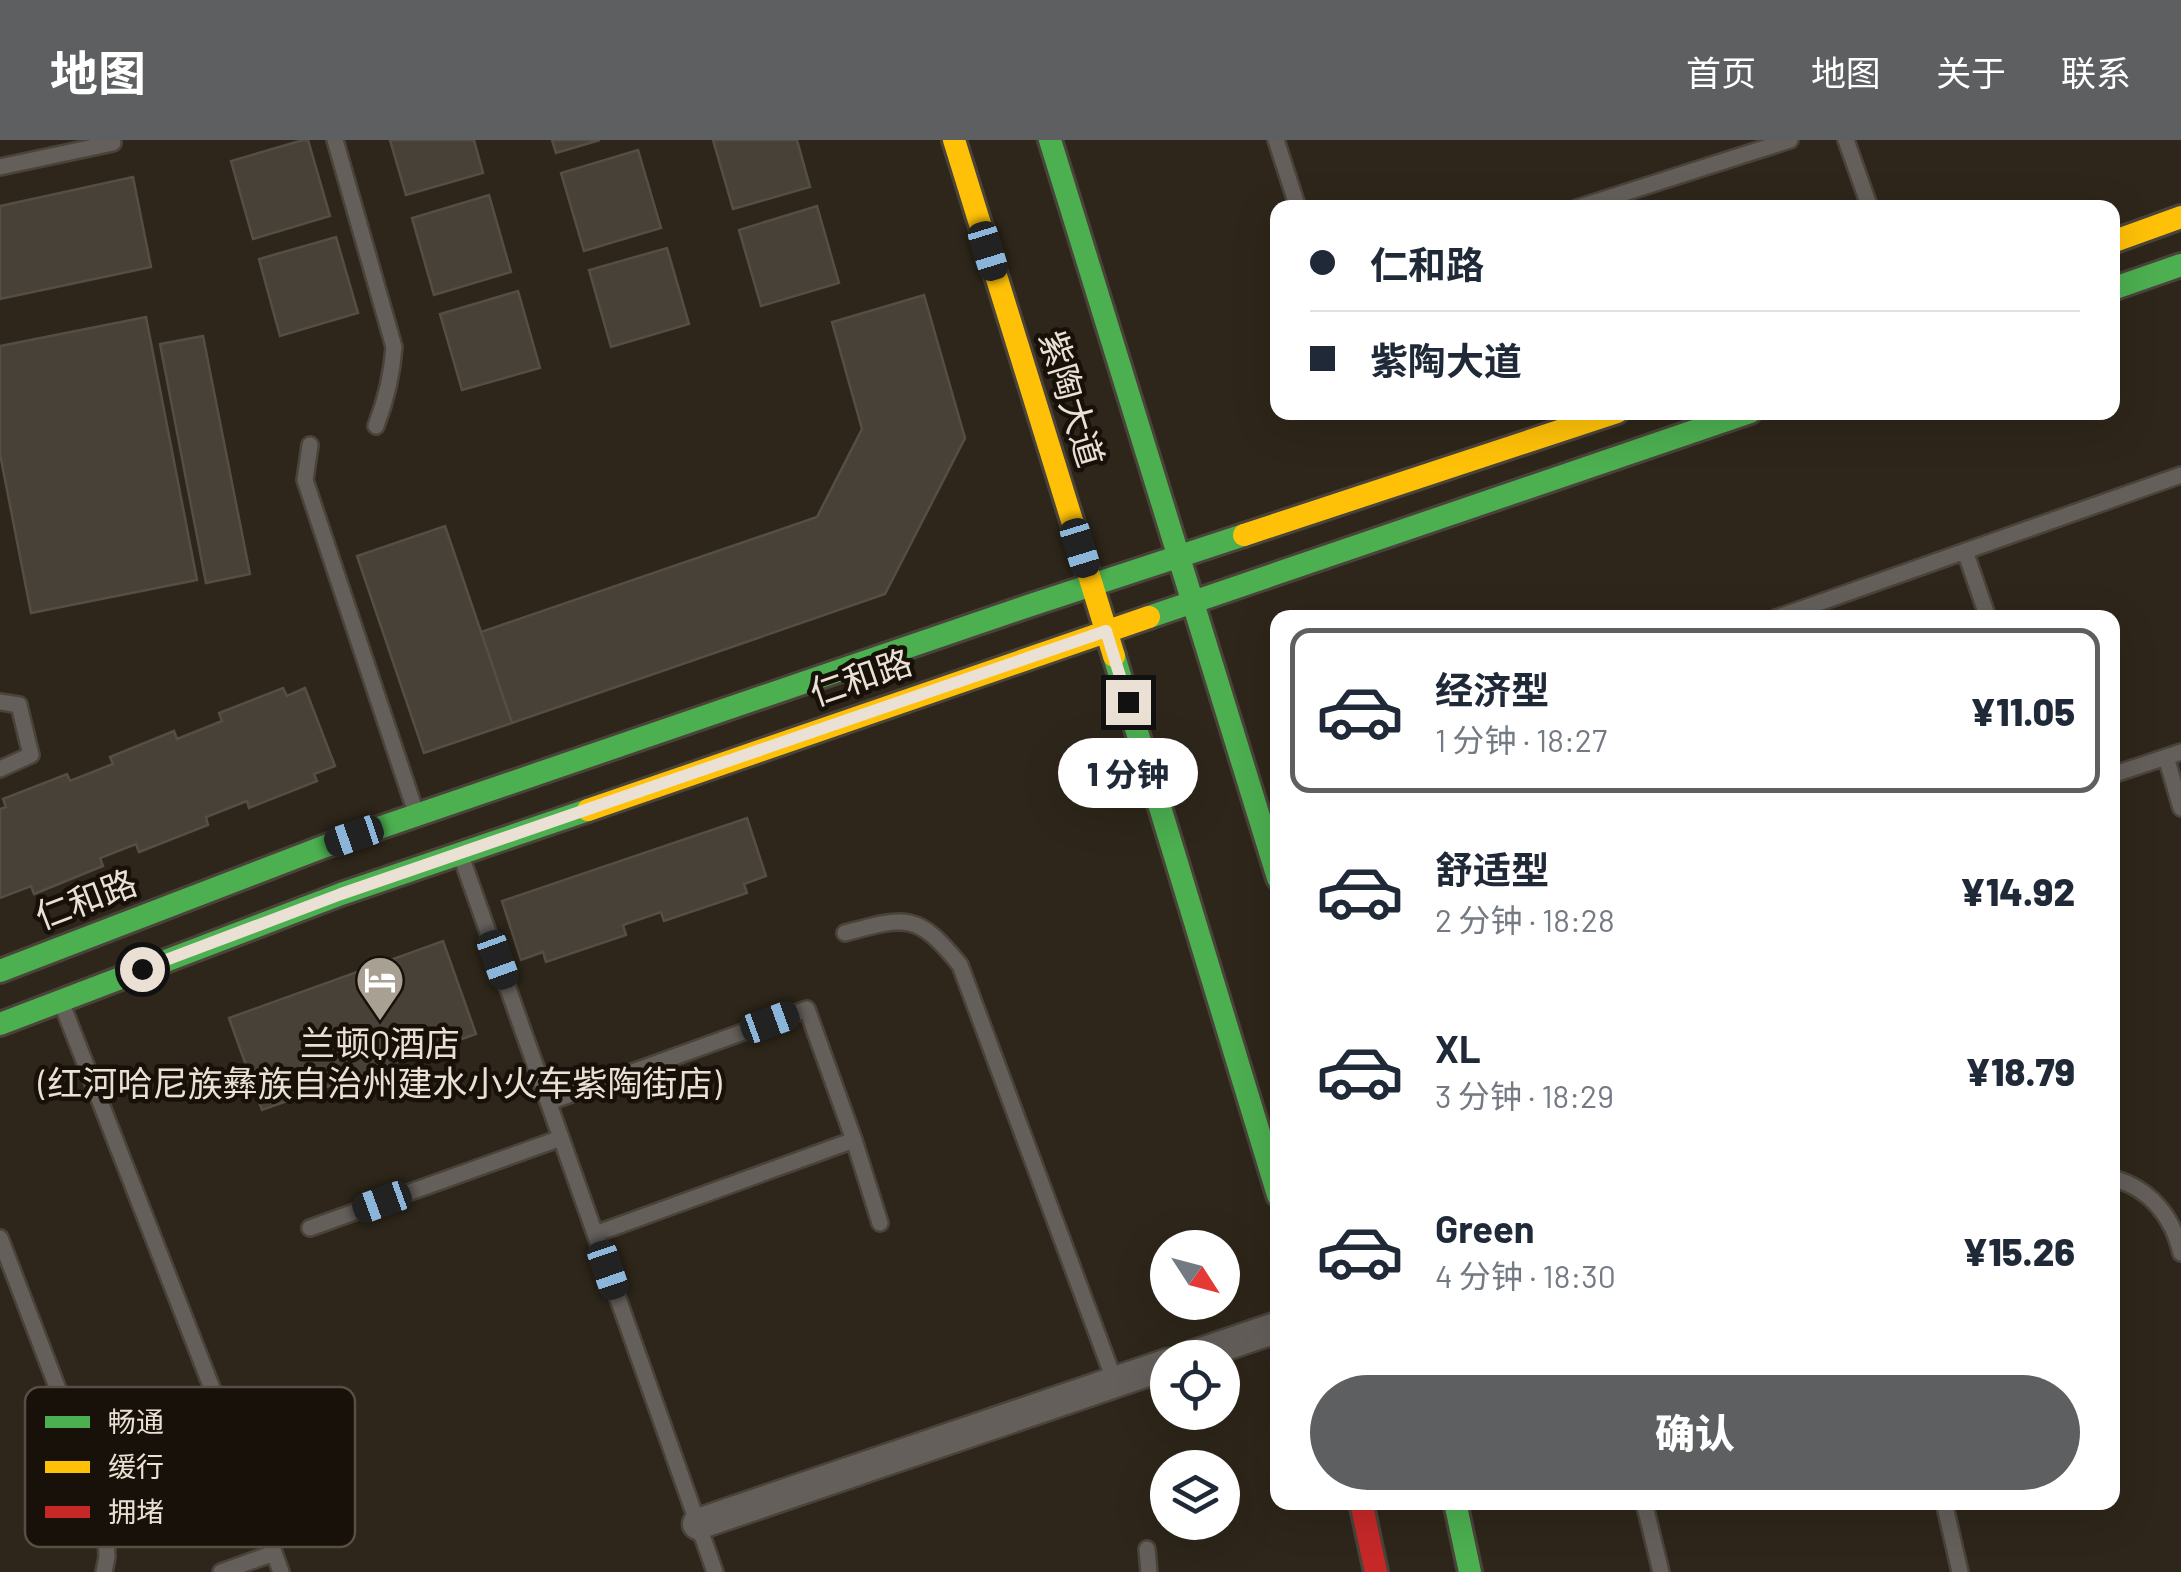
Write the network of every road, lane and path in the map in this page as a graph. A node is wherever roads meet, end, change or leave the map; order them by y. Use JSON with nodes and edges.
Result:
{"nodes":[{"id":1,"x":335,"y":140,"type":"edge"},
{"id":2,"x":954,"y":140,"type":"edge"},
{"id":3,"x":1050,"y":140,"type":"edge"},
{"id":4,"x":1276,"y":140,"type":"edge"},
{"id":5,"x":1790,"y":140,"type":"edge"},
{"id":6,"x":1846,"y":140,"type":"edge"},
{"id":7,"x":113,"y":143,"type":"dead end"},
{"id":8,"x":0,"y":167,"type":"edge"},
{"id":9,"x":1295,"y":200,"type":"edge"},
{"id":10,"x":1602,"y":200,"type":"edge"},
{"id":11,"x":1867,"y":200,"type":"edge"},
{"id":12,"x":2181,"y":218,"type":"edge"},
{"id":13,"x":2120,"y":239,"type":"edge"},
{"id":14,"x":2181,"y":266,"type":"edge"},
{"id":15,"x":2120,"y":286,"type":"edge"},
{"id":16,"x":1593,"y":420,"type":"edge"},
{"id":17,"x":1727,"y":420,"type":"edge"},
{"id":18,"x":376,"y":426,"type":"dead end"},
{"id":19,"x":310,"y":446,"type":"dead end"},
{"id":20,"x":2181,"y":475,"type":"edge"},
{"id":21,"x":1964,"y":551,"type":"junction"},
{"id":22,"x":1178,"y":556,"type":"junction"},
{"id":23,"x":1092,"y":585,"type":"junction"},
{"id":24,"x":1192,"y":602,"type":"junction"},
{"id":25,"x":1798,"y":610,"type":"edge"},
{"id":26,"x":1985,"y":610,"type":"edge"},
{"id":27,"x":1106,"y":631,"type":"junction"},
{"id":28,"x":0,"y":702,"type":"edge"},
{"id":29,"x":2174,"y":754,"type":"edge"},
{"id":30,"x":0,"y":768,"type":"edge"},
{"id":31,"x":2120,"y":773,"type":"edge"},
{"id":32,"x":2181,"y":808,"type":"edge"},
{"id":33,"x":417,"y":815,"type":"junction"},
{"id":34,"x":460,"y":852,"type":"junction"},
{"id":35,"x":1270,"y":852,"type":"edge"},
{"id":36,"x":845,"y":933,"type":"dead end"},
{"id":37,"x":0,"y":971,"type":"edge"},
{"id":38,"x":61,"y":1000,"type":"junction"},
{"id":39,"x":0,"y":1024,"type":"edge"},
{"id":40,"x":549,"y":1102,"type":"junction"},
{"id":41,"x":561,"y":1138,"type":"junction"},
{"id":42,"x":854,"y":1140,"type":"junction"},
{"id":43,"x":1270,"y":1168,"type":"edge"},
{"id":44,"x":2120,"y":1181,"type":"edge"},
{"id":45,"x":880,"y":1223,"type":"dead end"},
{"id":46,"x":310,"y":1228,"type":"dead end"},
{"id":47,"x":595,"y":1234,"type":"junction"},
{"id":48,"x":0,"y":1238,"type":"edge"},
{"id":49,"x":2181,"y":1253,"type":"edge"},
{"id":50,"x":1270,"y":1329,"type":"edge"},
{"id":51,"x":1238,"y":1340,"type":"edge"},
{"id":52,"x":1150,"y":1370,"type":"edge"},
{"id":53,"x":1116,"y":1382,"type":"junction"},
{"id":54,"x":57,"y":1387,"type":"edge"},
{"id":55,"x":210,"y":1387,"type":"edge"},
{"id":56,"x":1363,"y":1510,"type":"edge"},
{"id":57,"x":1457,"y":1510,"type":"edge"},
{"id":58,"x":1646,"y":1510,"type":"edge"},
{"id":59,"x":1946,"y":1510,"type":"edge"},
{"id":60,"x":698,"y":1524,"type":"junction"},
{"id":61,"x":107,"y":1547,"type":"edge"},
{"id":62,"x":272,"y":1547,"type":"edge"},
{"id":63,"x":1146,"y":1550,"type":"dead end"},
{"id":64,"x":274,"y":1553,"type":"junction"},
{"id":65,"x":104,"y":1572,"type":"edge"},
{"id":66,"x":221,"y":1572,"type":"edge"},
{"id":67,"x":280,"y":1572,"type":"edge"},
{"id":68,"x":715,"y":1572,"type":"edge"},
{"id":69,"x":1149,"y":1572,"type":"edge"},
{"id":70,"x":1376,"y":1572,"type":"edge"},
{"id":71,"x":1470,"y":1572,"type":"edge"},
{"id":72,"x":1661,"y":1572,"type":"edge"},
{"id":73,"x":1960,"y":1572,"type":"edge"}],
"edges":[{"from":1,"to":18,"type":"lane"},
{"from":2,"to":23,"type":"main road","name":"紫陶大道"},
{"from":3,"to":22,"type":"main road","name":"紫陶大道"},
{"from":4,"to":9,"type":"lane"},
{"from":5,"to":10,"type":"lane"},
{"from":6,"to":11,"type":"lane"},
{"from":7,"to":8,"type":"lane"},
{"from":12,"to":13,"type":"main road"},
{"from":14,"to":15,"type":"main road"},
{"from":16,"to":22,"type":"main road","name":"仁和路"},
{"from":17,"to":24,"type":"main road","name":"仁和路"},
{"from":19,"to":33,"type":"lane"},
{"from":20,"to":21,"type":"lane"},
{"from":21,"to":25,"type":"lane"},
{"from":21,"to":26,"type":"lane"},
{"from":22,"to":23,"type":"main road","name":"仁和路"},
{"from":22,"to":24,"type":"main road","name":"紫陶大道"},
{"from":23,"to":27,"type":"main road","name":"紫陶大道"},
{"from":23,"to":33,"type":"main road","name":"仁和路"},
{"from":24,"to":27,"type":"main road","name":"仁和路"},
{"from":24,"to":35,"type":"main road","name":"紫陶大道"},
{"from":27,"to":34,"type":"main road","name":"仁和路"},
{"from":27,"to":43,"type":"main road","name":"紫陶大道"},
{"from":28,"to":30,"type":"lane"},
{"from":29,"to":31,"type":"lane"},
{"from":29,"to":32,"type":"lane"},
{"from":33,"to":37,"type":"main road","name":"仁和路"},
{"from":34,"to":38,"type":"main road","name":"仁和路"},
{"from":34,"to":40,"type":"lane"},
{"from":36,"to":53,"type":"lane"},
{"from":38,"to":39,"type":"main road","name":"仁和路"},
{"from":38,"to":55,"type":"lane"},
{"from":40,"to":41,"type":"lane"},
{"from":40,"to":42,"type":"lane"},
{"from":41,"to":46,"type":"lane"},
{"from":41,"to":47,"type":"lane"},
{"from":42,"to":45,"type":"lane"},
{"from":42,"to":47,"type":"lane"},
{"from":44,"to":49,"type":"lane"},
{"from":47,"to":60,"type":"lane"},
{"from":48,"to":54,"type":"lane"},
{"from":50,"to":51,"type":"street"},
{"from":52,"to":53,"type":"street"},
{"from":53,"to":60,"type":"street"},
{"from":56,"to":70,"type":"main road"},
{"from":57,"to":71,"type":"main road"},
{"from":58,"to":72,"type":"lane"},
{"from":59,"to":73,"type":"lane"},
{"from":60,"to":68,"type":"lane"},
{"from":61,"to":65,"type":"lane"},
{"from":62,"to":64,"type":"lane"},
{"from":63,"to":69,"type":"lane"},
{"from":64,"to":66,"type":"lane"},
{"from":64,"to":67,"type":"lane"}]}
